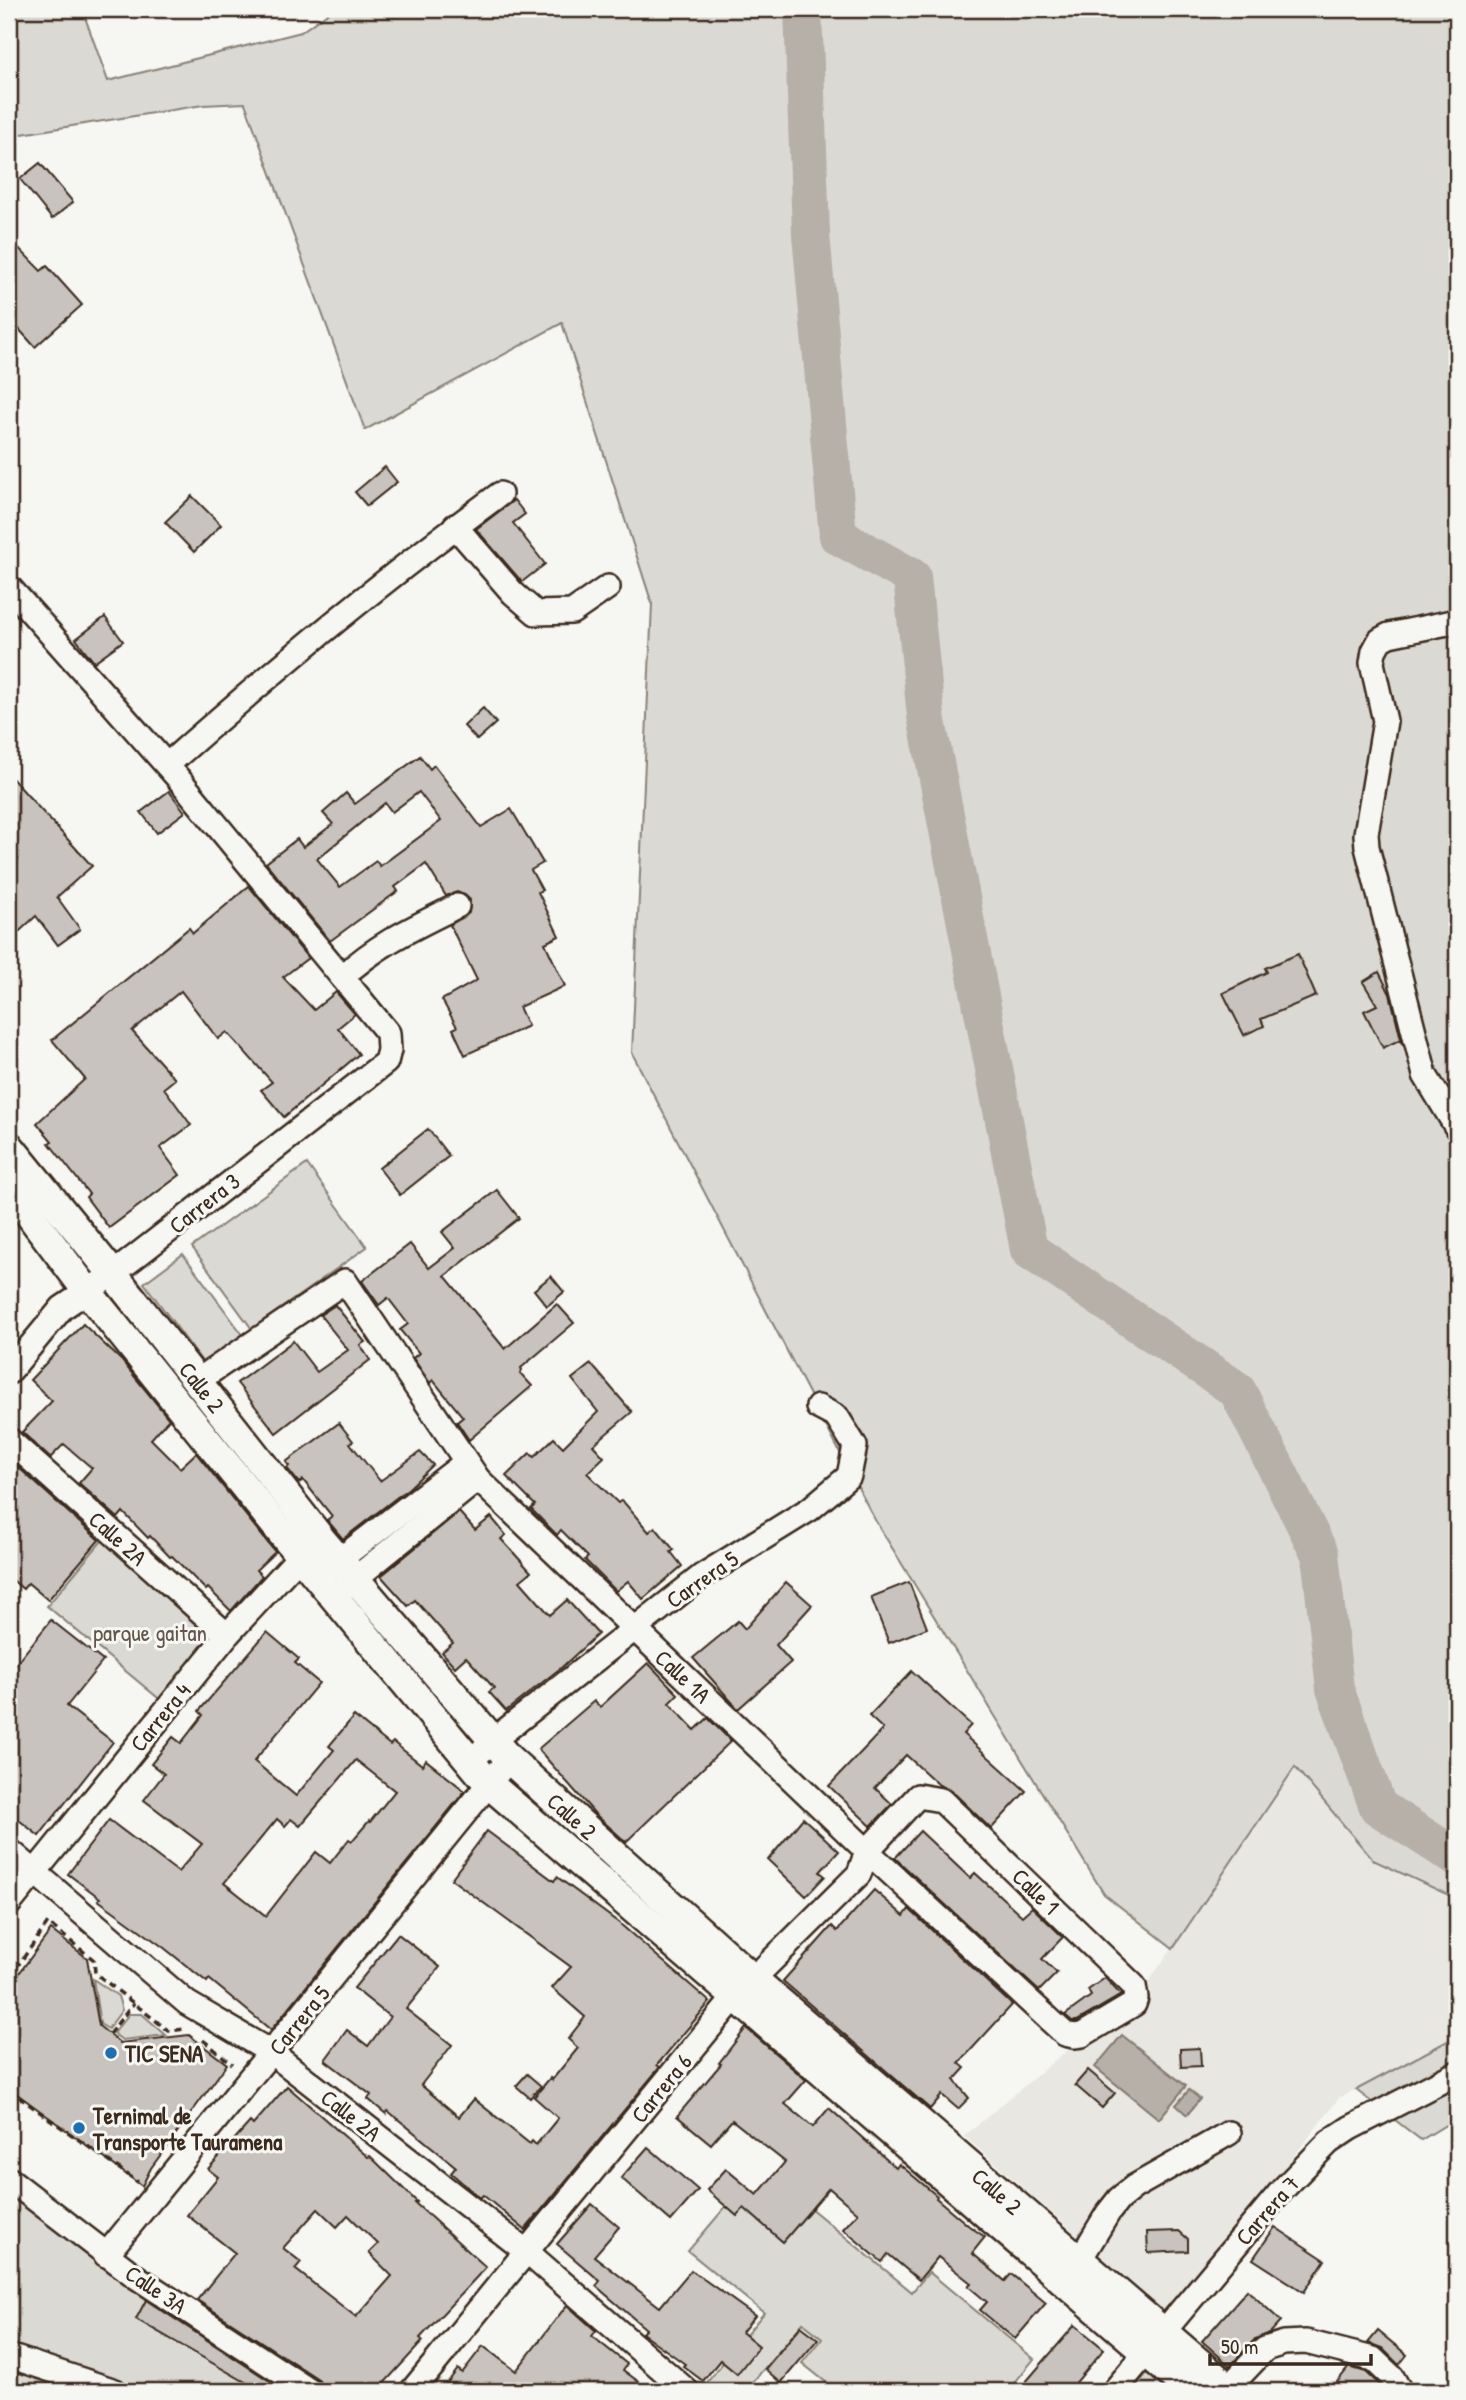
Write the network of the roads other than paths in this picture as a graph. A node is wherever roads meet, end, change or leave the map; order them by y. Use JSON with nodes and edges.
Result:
{"nodes":[{"id":1,"x":500,"y":494,"type":"dead end"},
{"id":2,"x":455,"y":526,"type":"junction"},
{"id":3,"x":9,"y":587,"type":"edge"},
{"id":4,"x":608,"y":587,"type":"dead end"},
{"id":5,"x":1457,"y":621,"type":"edge"},
{"id":6,"x":167,"y":765,"type":"junction"},
{"id":7,"x":457,"y":906,"type":"dead end"},
{"id":8,"x":342,"y":977,"type":"junction"},
{"id":9,"x":1457,"y":1128,"type":"edge"},
{"id":10,"x":9,"y":1146,"type":"edge"},
{"id":11,"x":9,"y":1186,"type":"edge"},
{"id":12,"x":113,"y":1274,"type":"junction"},
{"id":13,"x":86,"y":1291,"type":"junction"},
{"id":14,"x":9,"y":1372,"type":"edge"},
{"id":15,"x":197,"y":1381,"type":"junction"},
{"id":16,"x":818,"y":1407,"type":"dead end"},
{"id":17,"x":9,"y":1440,"type":"edge"},
{"id":18,"x":472,"y":1471,"type":"junction"},
{"id":19,"x":327,"y":1567,"type":"junction"},
{"id":20,"x":633,"y":1629,"type":"junction"},
{"id":21,"x":227,"y":1635,"type":"junction"},
{"id":22,"x":500,"y":1750,"type":"junction"},
{"id":23,"x":471,"y":1761,"type":"junction"},
{"id":24,"x":489,"y":1784,"type":"junction"},
{"id":25,"x":918,"y":1796,"type":"joint"},
{"id":26,"x":9,"y":1850,"type":"edge"},
{"id":27,"x":866,"y":1851,"type":"junction"},
{"id":28,"x":35,"y":1871,"type":"junction"},
{"id":29,"x":9,"y":1904,"type":"edge"},
{"id":30,"x":744,"y":1988,"type":"junction"},
{"id":31,"x":1065,"y":2034,"type":"joint"},
{"id":32,"x":272,"y":2053,"type":"junction"},
{"id":33,"x":1457,"y":2073,"type":"edge"},
{"id":34,"x":1229,"y":2133,"type":"dead end"},
{"id":35,"x":9,"y":2179,"type":"edge"},
{"id":36,"x":527,"y":2252,"type":"junction"},
{"id":37,"x":106,"y":2255,"type":"junction"},
{"id":38,"x":1079,"y":2261,"type":"junction"},
{"id":39,"x":1155,"y":2344,"type":"junction"},
{"id":40,"x":9,"y":2356,"type":"edge"},
{"id":41,"x":1230,"y":2389,"type":"edge"},
{"id":42,"x":115,"y":2391,"type":"edge"},
{"id":43,"x":310,"y":2391,"type":"edge"},
{"id":44,"x":412,"y":2391,"type":"edge"},
{"id":45,"x":687,"y":2391,"type":"edge"},
{"id":46,"x":1114,"y":2391,"type":"edge"},
{"id":47,"x":1191,"y":2391,"type":"edge"},
{"id":48,"x":1401,"y":2391,"type":"edge"}],
"edges":[{"from":1,"to":2,"type":"street"},
{"from":2,"to":4,"type":"street"},
{"from":2,"to":6,"type":"street"},
{"from":3,"to":6,"type":"street"},
{"from":5,"to":9,"type":"street"},
{"from":6,"to":8,"type":"street"},
{"from":7,"to":8,"type":"street"},
{"from":8,"to":12,"type":"street","name":"Carrera 3"},
{"from":10,"to":12,"type":"main road","name":"Calle 2"},
{"from":11,"to":13,"type":"main road","name":"Calle 2"},
{"from":12,"to":13,"type":"street","name":"Carrera 3"},
{"from":12,"to":15,"type":"main road","name":"Calle 2"},
{"from":13,"to":14,"type":"street","name":"Carrera 3"},
{"from":13,"to":19,"type":"main road","name":"Calle 2"},
{"from":15,"to":18,"type":"street","name":"Calle 1A"},
{"from":15,"to":19,"type":"main road","name":"Calle 2"},
{"from":16,"to":20,"type":"street","name":"Carrera 5"},
{"from":17,"to":21,"type":"street","name":"Calle 2A"},
{"from":18,"to":19,"type":"street","name":"Carrera 4"},
{"from":18,"to":20,"type":"street","name":"Calle 1A"},
{"from":19,"to":21,"type":"street","name":"Carrera 4"},
{"from":19,"to":22,"type":"main road","name":"Calle 2"},
{"from":19,"to":23,"type":"main road","name":"Calle 2"},
{"from":20,"to":22,"type":"street","name":"Carrera 5"},
{"from":20,"to":27,"type":"street","name":"Calle 1A"},
{"from":21,"to":28,"type":"street","name":"Carrera 4"},
{"from":22,"to":23,"type":"street"},
{"from":22,"to":24,"type":"street","name":"Carrera 5"},
{"from":22,"to":30,"type":"main road","name":"Calle 2"},
{"from":23,"to":24,"type":"main road","name":"Calle 2"},
{"from":24,"to":30,"type":"main road","name":"Calle 2"},
{"from":24,"to":32,"type":"street","name":"Carrera 5"},
{"from":25,"to":27,"type":"street","name":"Carrera 6"},
{"from":25,"to":31,"type":"street","name":"Calle 1"},
{"from":26,"to":28,"type":"street","name":"Calle 2A"},
{"from":27,"to":30,"type":"street","name":"Carrera 6"},
{"from":27,"to":31,"type":"street","name":"Calle 1A"},
{"from":28,"to":29,"type":"street","name":"Carrera 4"},
{"from":28,"to":32,"type":"street","name":"Calle 2A"},
{"from":30,"to":36,"type":"street","name":"Carrera 6"},
{"from":30,"to":38,"type":"main road","name":"Calle 2"},
{"from":30,"to":39,"type":"main road","name":"Calle 2"},
{"from":32,"to":36,"type":"street","name":"Calle 2A"},
{"from":32,"to":37,"type":"street","name":"Carrera 5"},
{"from":33,"to":39,"type":"street","name":"Carrera 7"},
{"from":34,"to":38,"type":"street"},
{"from":35,"to":37,"type":"street","name":"Calle 3A"},
{"from":36,"to":44,"type":"street","name":"Carrera 6"},
{"from":36,"to":45,"type":"street","name":"Calle 2A"},
{"from":37,"to":43,"type":"street","name":"Calle 3A"},
{"from":38,"to":39,"type":"main road","name":"Calle 2"},
{"from":39,"to":41,"type":"main road","name":"Calle 2"},
{"from":39,"to":46,"type":"street","name":"Carrera 7"},
{"from":39,"to":47,"type":"main road","name":"Calle 2"},
{"from":40,"to":42,"type":"street"},
{"from":41,"to":48,"type":"street"}]}
